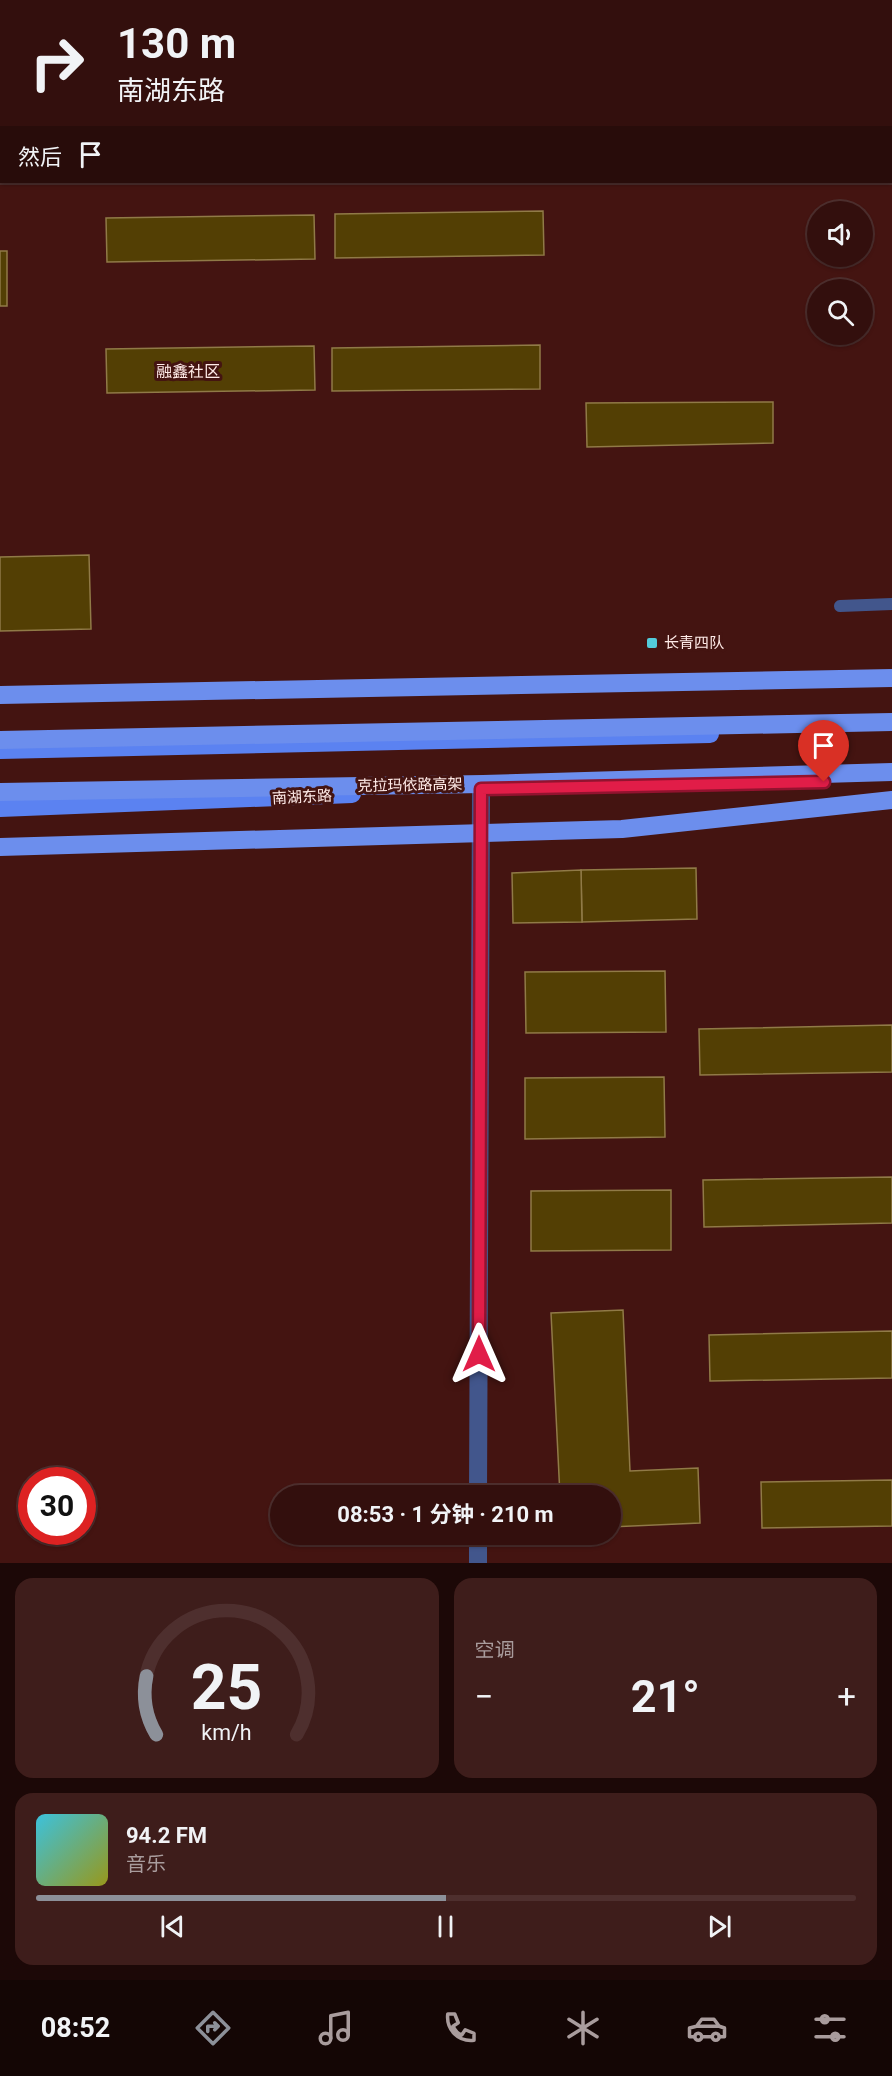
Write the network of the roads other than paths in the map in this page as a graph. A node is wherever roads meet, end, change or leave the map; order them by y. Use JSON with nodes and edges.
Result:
{"nodes":[{"id":1,"x":892,"y":604,"type":"edge"},
{"id":2,"x":840,"y":606,"type":"dead end"},
{"id":3,"x":892,"y":678,"type":"edge"},
{"id":4,"x":0,"y":695,"type":"edge"},
{"id":5,"x":892,"y":722,"type":"edge"},
{"id":6,"x":892,"y":729,"type":"edge"},
{"id":7,"x":0,"y":740,"type":"edge"},
{"id":8,"x":0,"y":750,"type":"edge"},
{"id":9,"x":892,"y":772,"type":"edge"},
{"id":10,"x":892,"y":781,"type":"edge"},
{"id":11,"x":481,"y":789,"type":"junction"},
{"id":12,"x":0,"y":792,"type":"edge"},
{"id":13,"x":892,"y":800,"type":"edge"},
{"id":14,"x":0,"y":808,"type":"edge"},
{"id":15,"x":0,"y":847,"type":"edge"},
{"id":16,"x":478,"y":1485,"type":"edge"},
{"id":17,"x":478,"y":1545,"type":"edge"},
{"id":18,"x":478,"y":1563,"type":"edge"}],
"edges":[{"from":1,"to":2,"type":"lane"},
{"from":3,"to":4,"type":"highway"},
{"from":5,"to":7,"type":"highway"},
{"from":6,"to":8,"type":"main road"},
{"from":9,"to":12,"type":"highway","name":"克拉玛依路高架"},
{"from":10,"to":11,"type":"main road","name":"南湖东路"},
{"from":11,"to":14,"type":"main road","name":"南湖东路"},
{"from":11,"to":16,"type":"street"},
{"from":13,"to":15,"type":"highway"},
{"from":17,"to":18,"type":"street"}]}
